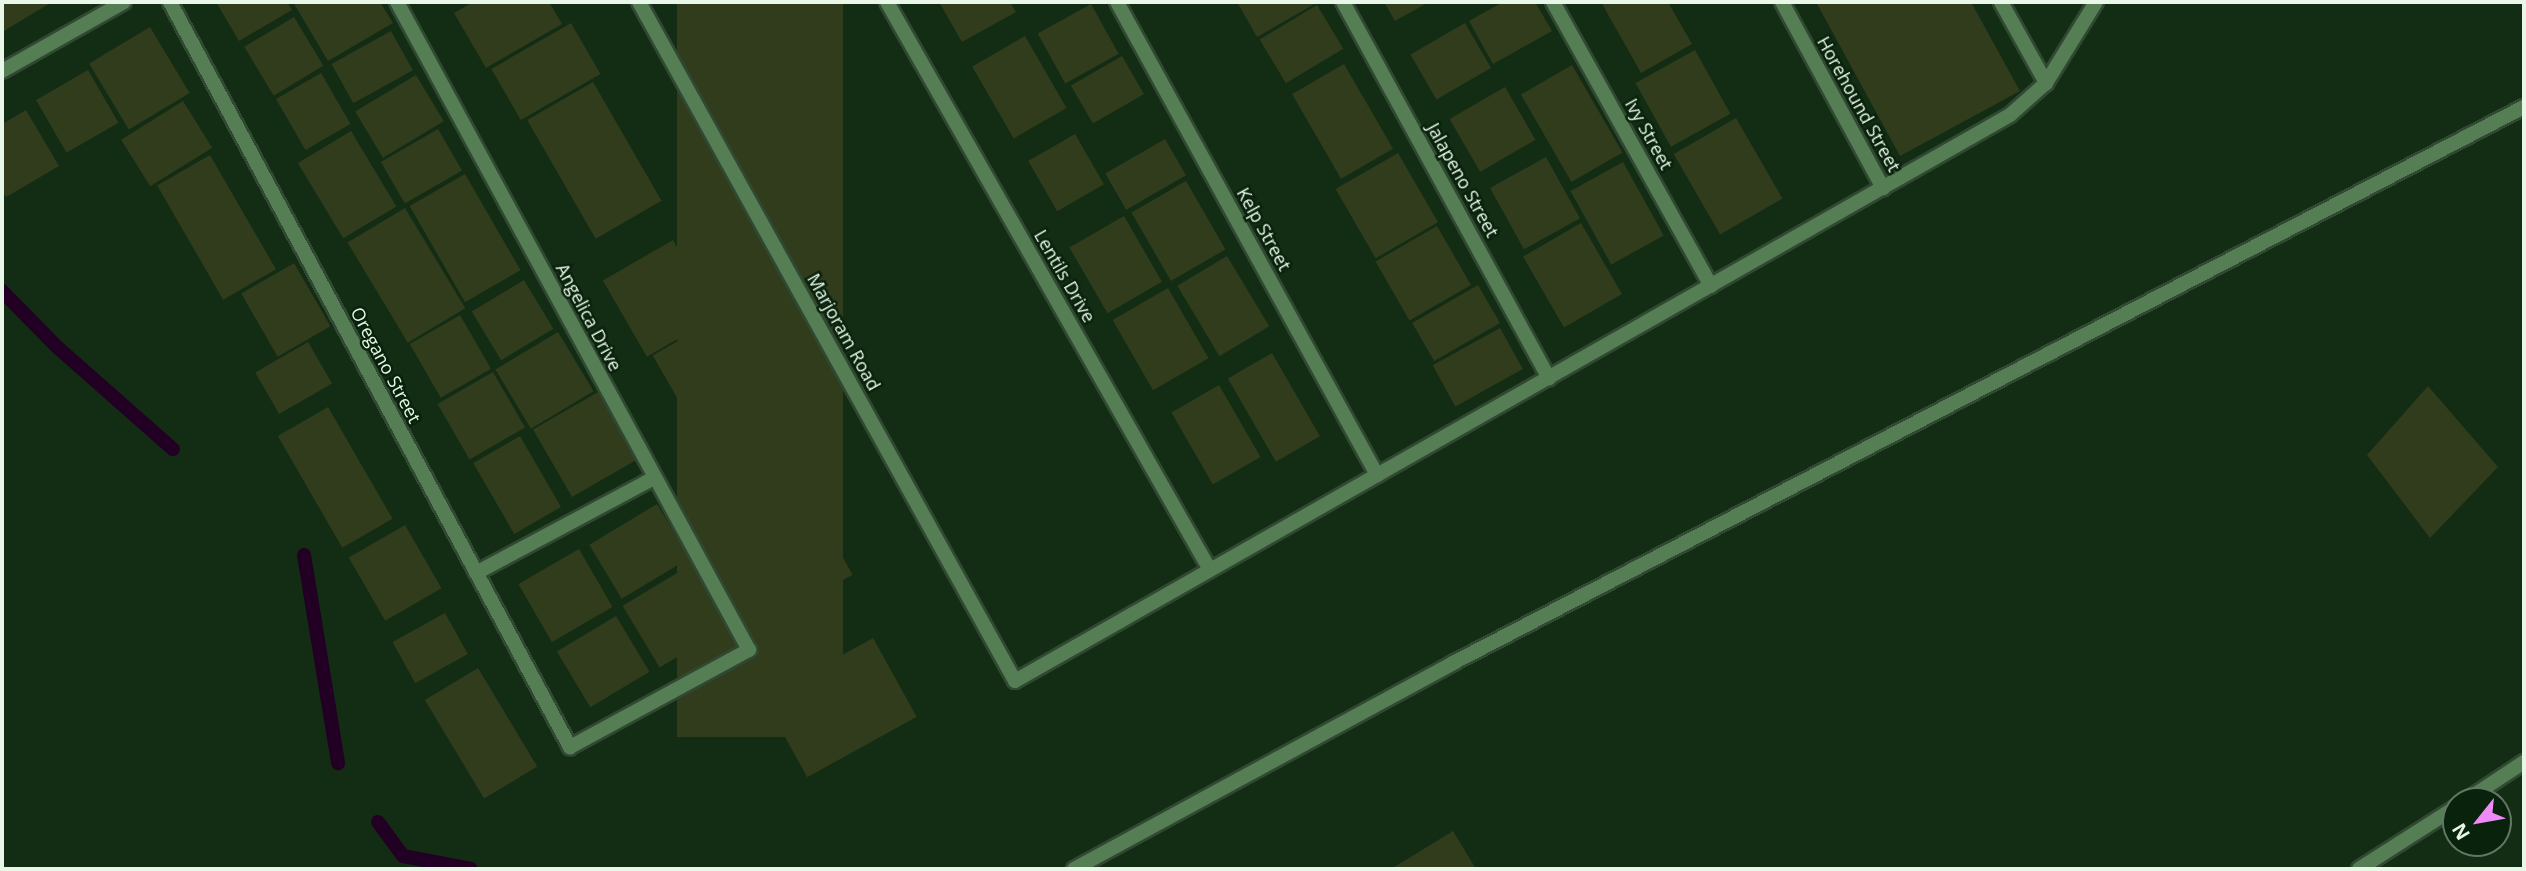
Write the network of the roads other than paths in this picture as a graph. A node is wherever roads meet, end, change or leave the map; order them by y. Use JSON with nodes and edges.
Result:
{"nodes":[{"id":1,"x":124,"y":2,"type":"edge"},
{"id":2,"x":170,"y":2,"type":"edge"},
{"id":3,"x":397,"y":2,"type":"edge"},
{"id":4,"x":639,"y":2,"type":"edge"},
{"id":5,"x":887,"y":2,"type":"edge"},
{"id":6,"x":1117,"y":2,"type":"edge"},
{"id":7,"x":1343,"y":2,"type":"edge"},
{"id":8,"x":1553,"y":2,"type":"edge"},
{"id":9,"x":1782,"y":2,"type":"edge"},
{"id":10,"x":2001,"y":2,"type":"edge"},
{"id":11,"x":2096,"y":2,"type":"edge"},
{"id":12,"x":2,"y":71,"type":"edge"},
{"id":13,"x":2046,"y":83,"type":"junction"},
{"id":14,"x":2524,"y":107,"type":"edge"},
{"id":15,"x":1883,"y":188,"type":"junction"},
{"id":16,"x":1711,"y":286,"type":"junction"},
{"id":17,"x":1549,"y":378,"type":"junction"},
{"id":18,"x":1377,"y":475,"type":"junction"},
{"id":19,"x":654,"y":478,"type":"junction"},
{"id":20,"x":1210,"y":570,"type":"junction"},
{"id":21,"x":476,"y":573,"type":"junction"},
{"id":22,"x":570,"y":747,"type":"joint"},
{"id":23,"x":2524,"y":762,"type":"edge"},
{"id":24,"x":2486,"y":787,"type":"edge"},
{"id":25,"x":2442,"y":816,"type":"edge"},
{"id":26,"x":1074,"y":869,"type":"edge"},
{"id":27,"x":2359,"y":869,"type":"edge"}],
"edges":[{"from":1,"to":12,"type":"street"},
{"from":2,"to":21,"type":"street","name":"Oregano Street"},
{"from":3,"to":19,"type":"street","name":"Angelica Drive"},
{"from":4,"to":20,"type":"street","name":"Marjoram Road"},
{"from":5,"to":20,"type":"street","name":"Lentils Drive"},
{"from":6,"to":18,"type":"street","name":"Kelp Street"},
{"from":7,"to":17,"type":"street","name":"Jalapeno Street"},
{"from":8,"to":16,"type":"street","name":"Ivy Street"},
{"from":9,"to":15,"type":"street","name":"Horehound Street"},
{"from":10,"to":13,"type":"street"},
{"from":11,"to":13,"type":"street"},
{"from":13,"to":15,"type":"street"},
{"from":14,"to":26,"type":"street"},
{"from":15,"to":16,"type":"street"},
{"from":16,"to":17,"type":"street"},
{"from":17,"to":18,"type":"street"},
{"from":18,"to":20,"type":"street"},
{"from":19,"to":21,"type":"street"},
{"from":19,"to":22,"type":"street","name":"Angelica Drive"},
{"from":21,"to":22,"type":"street","name":"Oregano Street"},
{"from":23,"to":24,"type":"street"},
{"from":25,"to":27,"type":"street"}]}
